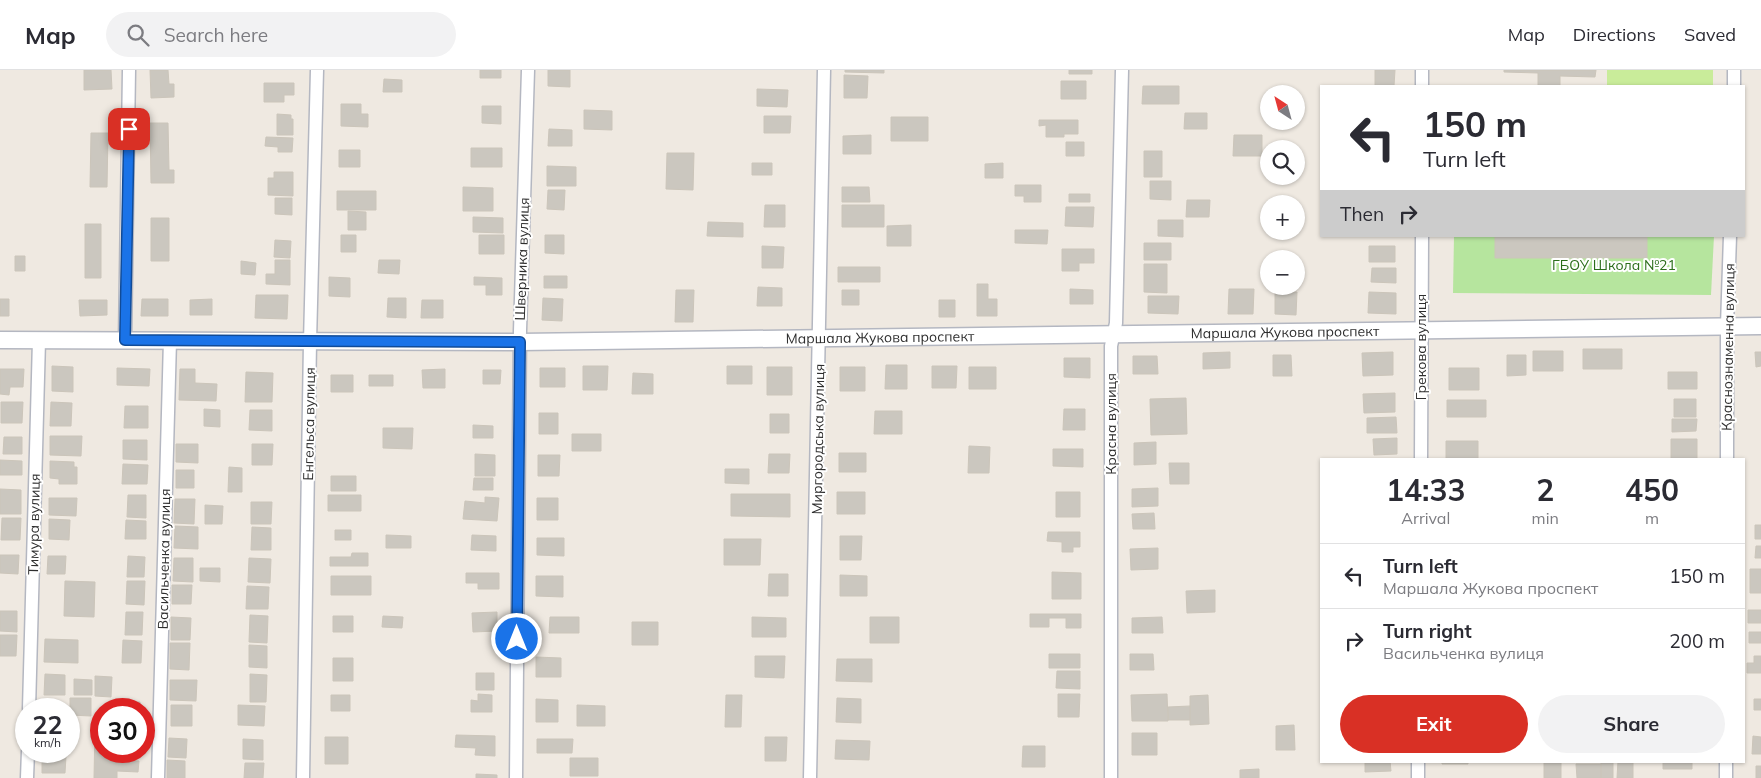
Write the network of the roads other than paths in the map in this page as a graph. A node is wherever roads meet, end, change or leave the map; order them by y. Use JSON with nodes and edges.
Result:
{"nodes":[{"id":1,"x":130,"y":70,"type":"edge"},
{"id":2,"x":317,"y":70,"type":"edge"},
{"id":3,"x":528,"y":70,"type":"edge"},
{"id":4,"x":824,"y":70,"type":"edge"},
{"id":5,"x":1122,"y":70,"type":"edge"},
{"id":6,"x":1422,"y":70,"type":"edge"},
{"id":7,"x":1734,"y":70,"type":"edge"},
{"id":8,"x":1422,"y":85,"type":"edge"},
{"id":9,"x":1734,"y":85,"type":"edge"},
{"id":10,"x":1422,"y":237,"type":"edge"},
{"id":11,"x":1730,"y":237,"type":"edge"},
{"id":12,"x":1727,"y":326,"type":"junction"},
{"id":13,"x":1761,"y":326,"type":"edge"},
{"id":14,"x":1421,"y":330,"type":"junction"},
{"id":15,"x":1113,"y":334,"type":"junction"},
{"id":16,"x":820,"y":338,"type":"junction"},
{"id":17,"x":0,"y":340,"type":"edge"},
{"id":18,"x":39,"y":340,"type":"junction"},
{"id":19,"x":125,"y":340,"type":"junction"},
{"id":20,"x":170,"y":340,"type":"junction"},
{"id":21,"x":310,"y":342,"type":"junction"},
{"id":22,"x":520,"y":342,"type":"junction"},
{"id":23,"x":1421,"y":458,"type":"edge"},
{"id":24,"x":1727,"y":458,"type":"edge"},
{"id":25,"x":29,"y":698,"type":"edge"},
{"id":26,"x":28,"y":763,"type":"edge"},
{"id":27,"x":1418,"y":763,"type":"edge"},
{"id":28,"x":1726,"y":763,"type":"edge"},
{"id":29,"x":27,"y":778,"type":"edge"},
{"id":30,"x":158,"y":778,"type":"edge"},
{"id":31,"x":303,"y":778,"type":"edge"},
{"id":32,"x":516,"y":778,"type":"edge"},
{"id":33,"x":810,"y":778,"type":"edge"},
{"id":34,"x":1111,"y":778,"type":"edge"},
{"id":35,"x":1418,"y":778,"type":"edge"},
{"id":36,"x":1726,"y":778,"type":"edge"}],
"edges":[{"from":1,"to":19,"type":"street"},
{"from":2,"to":21,"type":"street","name":"Енгельса вулиця"},
{"from":3,"to":22,"type":"street","name":"Шверника вулиця"},
{"from":4,"to":16,"type":"street","name":"Миргородська вулиця"},
{"from":5,"to":15,"type":"street","name":"Красна вулиця"},
{"from":6,"to":8,"type":"street"},
{"from":7,"to":9,"type":"street"},
{"from":10,"to":14,"type":"street","name":"Грекова вулиця"},
{"from":11,"to":12,"type":"street","name":"Краснознаменна вулиця"},
{"from":12,"to":13,"type":"street","name":"Маршала Жукова проспект"},
{"from":12,"to":14,"type":"street","name":"Маршала Жукова проспект"},
{"from":12,"to":24,"type":"street","name":"Краснознаменна вулиця"},
{"from":14,"to":15,"type":"street","name":"Маршала Жукова проспект"},
{"from":14,"to":23,"type":"street","name":"Грекова вулиця"},
{"from":15,"to":16,"type":"street","name":"Маршала Жукова проспект"},
{"from":15,"to":34,"type":"street","name":"Красна вулиця"},
{"from":16,"to":22,"type":"street","name":"Маршала Жукова проспект"},
{"from":16,"to":33,"type":"street","name":"Миргородська вулиця"},
{"from":17,"to":18,"type":"street","name":"Маршала Жукова проспект"},
{"from":18,"to":19,"type":"street","name":"Маршала Жукова проспект"},
{"from":18,"to":25,"type":"street","name":"Тимура вулиця"},
{"from":19,"to":20,"type":"street","name":"Маршала Жукова проспект"},
{"from":20,"to":21,"type":"street","name":"Маршала Жукова проспект"},
{"from":20,"to":30,"type":"street","name":"Васильченка вулиця"},
{"from":21,"to":22,"type":"street","name":"Маршала Жукова проспект"},
{"from":21,"to":31,"type":"street","name":"Енгельса вулиця"},
{"from":22,"to":32,"type":"street","name":"Шверника вулиця"},
{"from":26,"to":29,"type":"street"},
{"from":27,"to":35,"type":"street"},
{"from":28,"to":36,"type":"street"}]}
